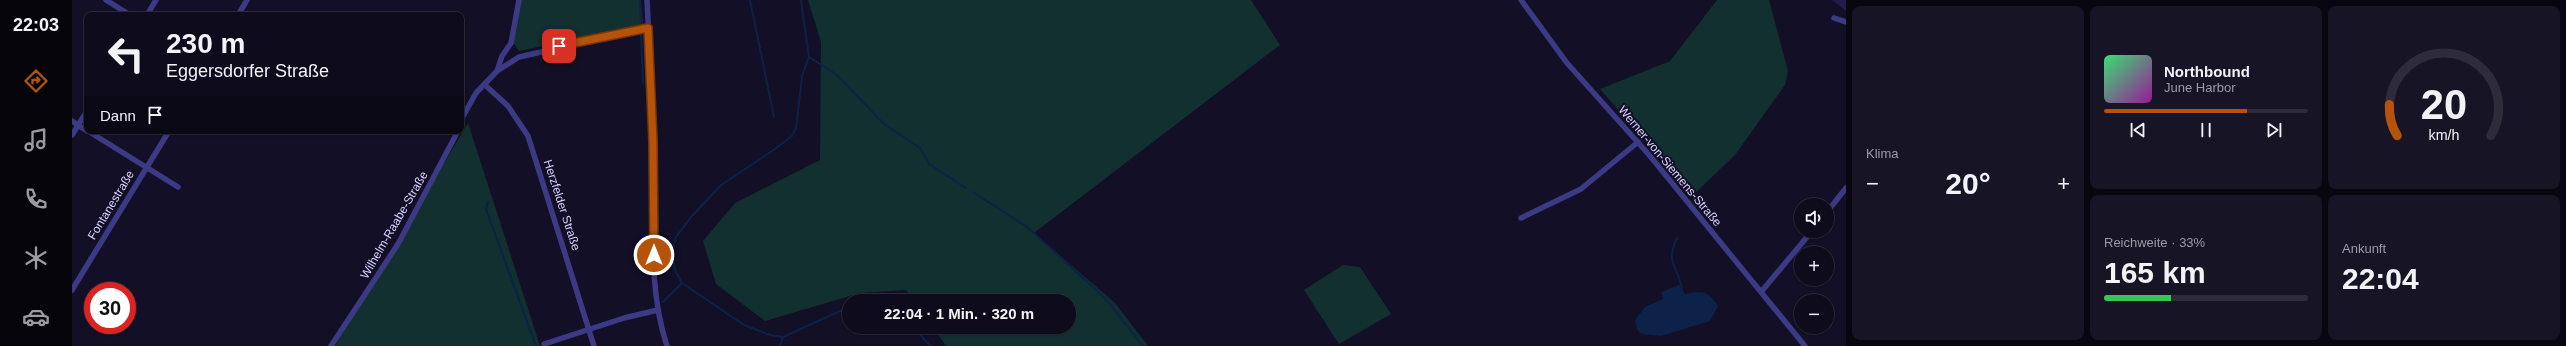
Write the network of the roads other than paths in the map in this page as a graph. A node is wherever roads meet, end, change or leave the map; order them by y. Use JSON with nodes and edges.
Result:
{"nodes":[{"id":1,"x":106,"y":0,"type":"edge"},
{"id":2,"x":156,"y":0,"type":"edge"},
{"id":3,"x":247,"y":0,"type":"edge"},
{"id":4,"x":519,"y":0,"type":"edge"},
{"id":5,"x":647,"y":0,"type":"edge"},
{"id":6,"x":1520,"y":0,"type":"edge"},
{"id":7,"x":125,"y":12,"type":"edge"},
{"id":8,"x":149,"y":12,"type":"edge"},
{"id":9,"x":240,"y":12,"type":"edge"},
{"id":10,"x":1834,"y":18,"type":"dead end"},
{"id":11,"x":1846,"y":22,"type":"edge"},
{"id":12,"x":648,"y":28,"type":"junction"},
{"id":13,"x":497,"y":71,"type":"junction"},
{"id":14,"x":485,"y":85,"type":"junction"},
{"id":15,"x":464,"y":115,"type":"edge"},
{"id":16,"x":84,"y":116,"type":"edge"},
{"id":17,"x":72,"y":121,"type":"edge"},
{"id":18,"x":78,"y":125,"type":"junction"},
{"id":19,"x":84,"y":129,"type":"edge"},
{"id":20,"x":92,"y":134,"type":"edge"},
{"id":21,"x":167,"y":134,"type":"edge"},
{"id":22,"x":456,"y":134,"type":"edge"},
{"id":23,"x":72,"y":135,"type":"edge"},
{"id":24,"x":1638,"y":142,"type":"junction"},
{"id":25,"x":146,"y":167,"type":"junction"},
{"id":26,"x":178,"y":187,"type":"dead end"},
{"id":27,"x":1846,"y":188,"type":"edge"},
{"id":28,"x":1834,"y":203,"type":"edge"},
{"id":29,"x":1521,"y":218,"type":"dead end"},
{"id":30,"x":1806,"y":238,"type":"edge"},
{"id":31,"x":72,"y":290,"type":"edge"},
{"id":32,"x":1762,"y":292,"type":"junction"},
{"id":33,"x":658,"y":310,"type":"junction"},
{"id":34,"x":590,"y":328,"type":"junction"},
{"id":35,"x":544,"y":344,"type":"dead end"},
{"id":36,"x":331,"y":346,"type":"edge"},
{"id":37,"x":594,"y":346,"type":"edge"},
{"id":38,"x":667,"y":346,"type":"edge"},
{"id":39,"x":1805,"y":346,"type":"edge"}],
"edges":[{"from":1,"to":7,"type":"street"},
{"from":2,"to":8,"type":"street"},
{"from":3,"to":9,"type":"street"},
{"from":4,"to":13,"type":"street"},
{"from":5,"to":12,"type":"street"},
{"from":6,"to":24,"type":"street","name":"Werner-von-Siemens-Straße"},
{"from":10,"to":11,"type":"street"},
{"from":12,"to":13,"type":"street"},
{"from":12,"to":33,"type":"street"},
{"from":13,"to":14,"type":"street"},
{"from":14,"to":15,"type":"street"},
{"from":14,"to":34,"type":"street","name":"Herzfelder Straße"},
{"from":16,"to":18,"type":"street"},
{"from":17,"to":18,"type":"street"},
{"from":18,"to":19,"type":"street"},
{"from":18,"to":23,"type":"street"},
{"from":20,"to":25,"type":"street"},
{"from":21,"to":25,"type":"street","name":"Fontanestraße"},
{"from":22,"to":36,"type":"street","name":"Wilhelm-Raabe-Straße"},
{"from":24,"to":29,"type":"street"},
{"from":24,"to":32,"type":"street","name":"Werner-von-Siemens-Straße"},
{"from":25,"to":26,"type":"street"},
{"from":25,"to":31,"type":"street","name":"Fontanestraße"},
{"from":27,"to":28,"type":"street"},
{"from":30,"to":32,"type":"street"},
{"from":32,"to":39,"type":"street","name":"Werner-von-Siemens-Straße"},
{"from":33,"to":34,"type":"street"},
{"from":33,"to":38,"type":"street"},
{"from":34,"to":35,"type":"street"},
{"from":34,"to":37,"type":"street","name":"Herzfelder Straße"}]}
